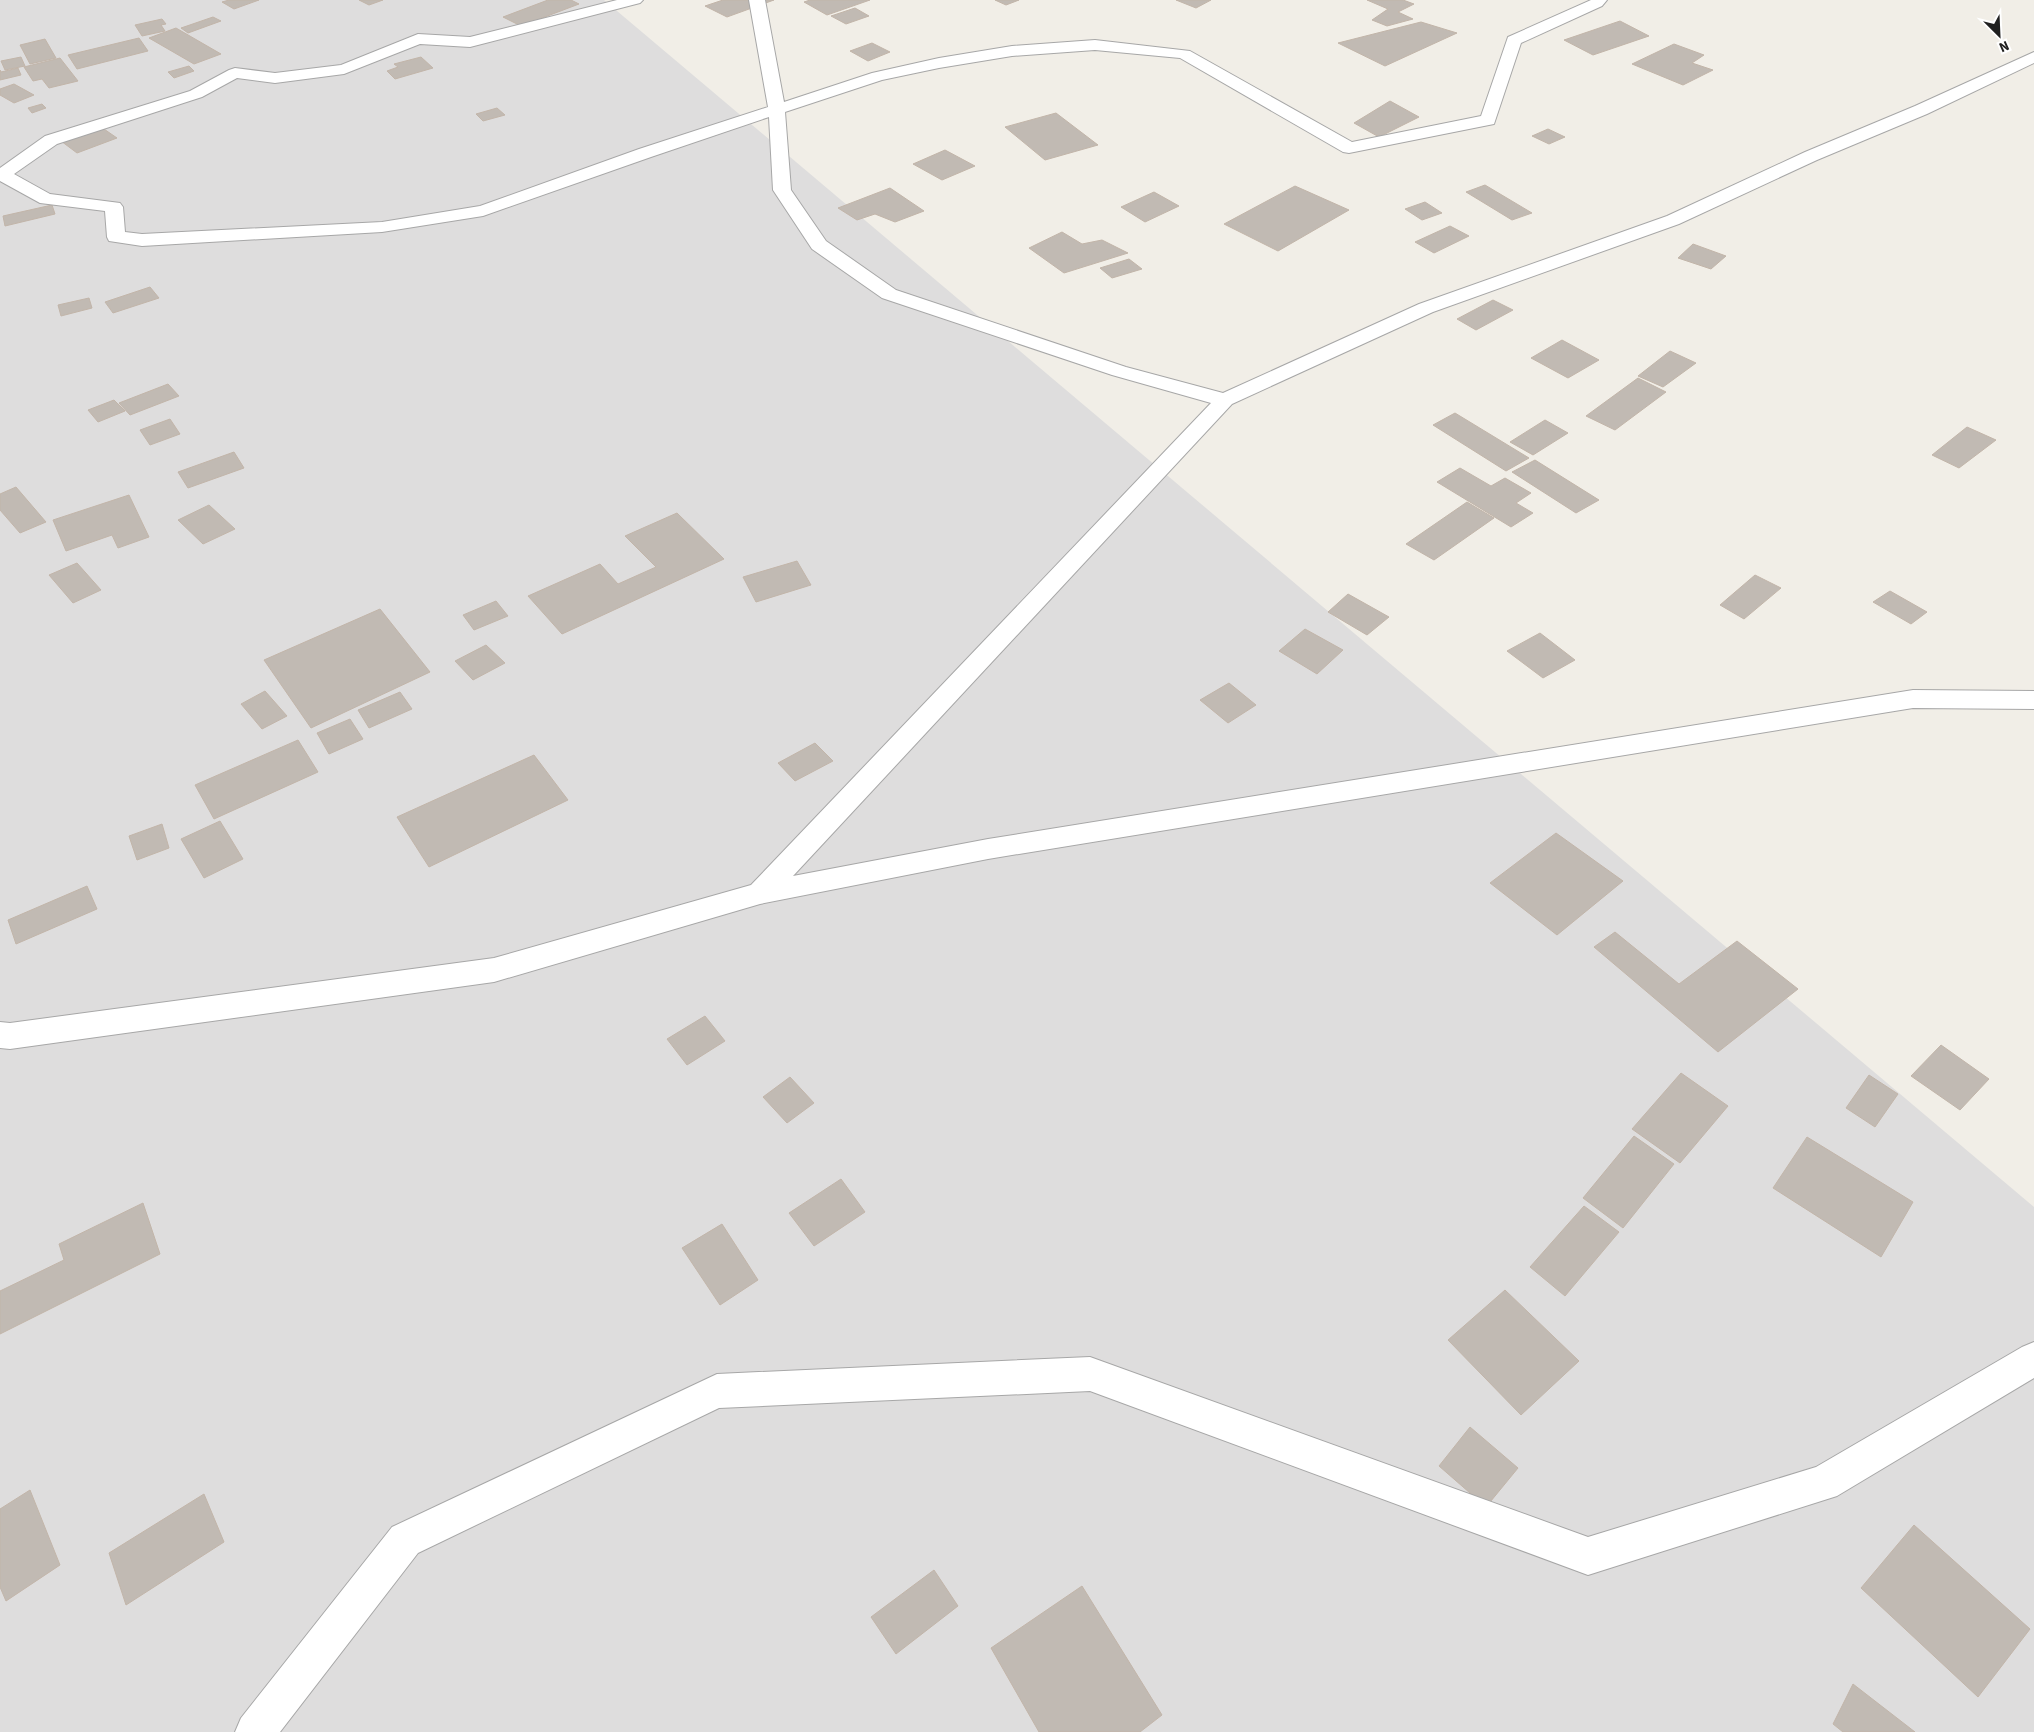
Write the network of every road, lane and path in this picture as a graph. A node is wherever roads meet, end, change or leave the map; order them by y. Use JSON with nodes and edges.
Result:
{"nodes":[{"id":1,"x":635,"y":0,"type":"edge"},
{"id":2,"x":757,"y":0,"type":"edge"},
{"id":3,"x":1599,"y":0,"type":"edge"},
{"id":4,"x":2034,"y":57,"type":"edge"},
{"id":5,"x":777,"y":110,"type":"junction"},
{"id":6,"x":1,"y":175,"type":"edge"},
{"id":7,"x":1225,"y":400,"type":"junction"},
{"id":8,"x":2034,"y":700,"type":"edge"},
{"id":9,"x":760,"y":893,"type":"junction"},
{"id":10,"x":0,"y":1035,"type":"edge"},
{"id":11,"x":2034,"y":1360,"type":"edge"},
{"id":12,"x":255,"y":1732,"type":"edge"}],
"edges":[{"from":1,"to":6,"type":"street"},
{"from":2,"to":5,"type":"street"},
{"from":3,"to":5,"type":"street"},
{"from":4,"to":7,"type":"street"},
{"from":5,"to":6,"type":"street"},
{"from":5,"to":7,"type":"street"},
{"from":7,"to":9,"type":"street"},
{"from":8,"to":9,"type":"street"},
{"from":9,"to":10,"type":"street"},
{"from":11,"to":12,"type":"street"}]}
